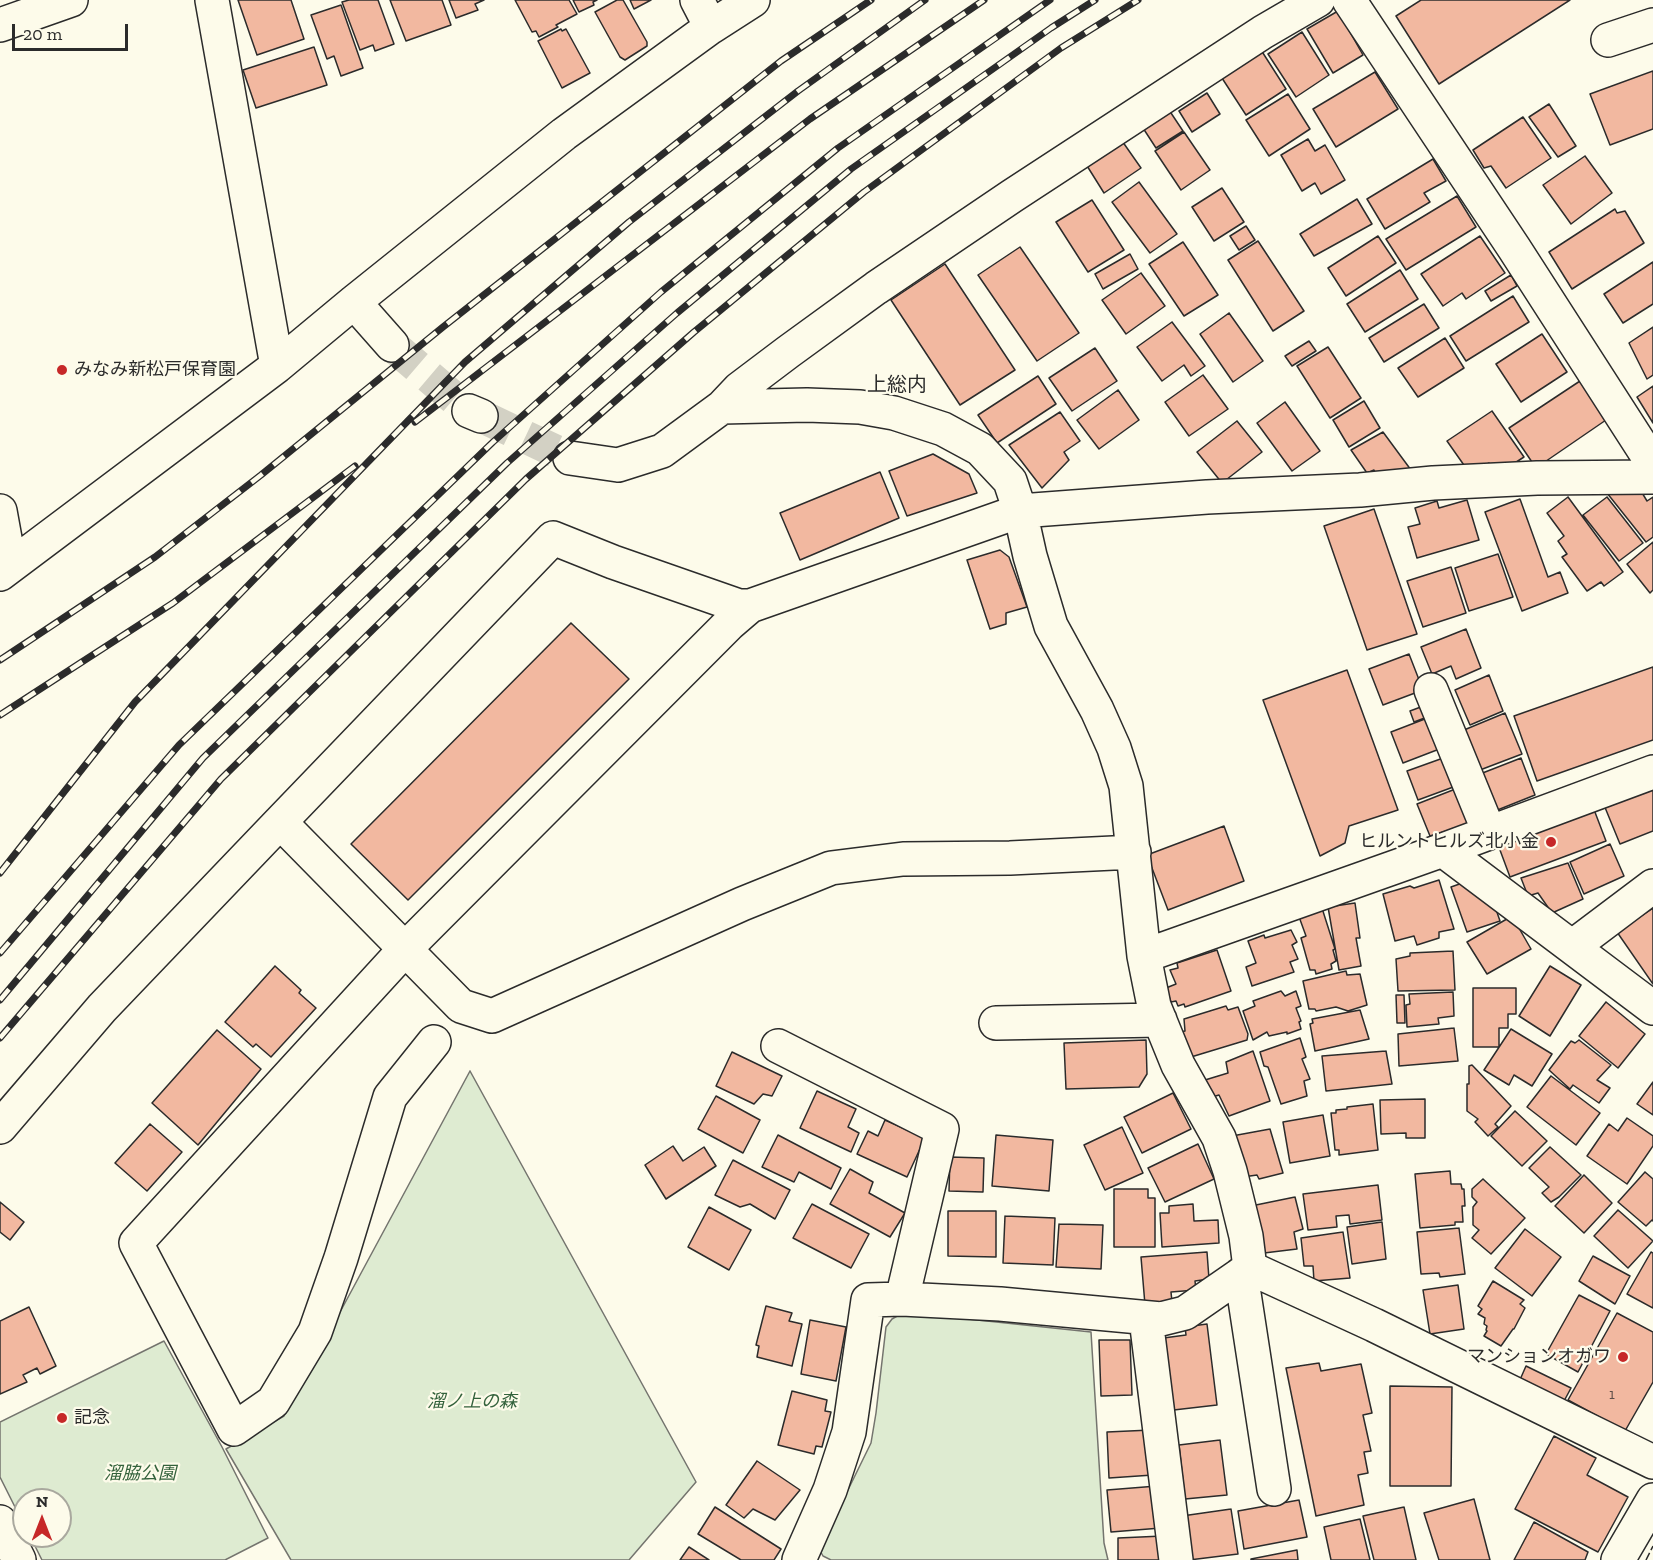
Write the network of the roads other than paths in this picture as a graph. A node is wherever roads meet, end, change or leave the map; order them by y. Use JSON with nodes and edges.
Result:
{"nodes":[{"id":1,"x":71,"y":0,"type":"edge"},
{"id":2,"x":212,"y":0,"type":"edge"},
{"id":3,"x":753,"y":0,"type":"edge"},
{"id":4,"x":1317,"y":0,"type":"edge"},
{"id":5,"x":1349,"y":0,"type":"edge"},
{"id":6,"x":704,"y":14,"type":"edge"},
{"id":7,"x":1653,"y":24,"type":"edge"},
{"id":8,"x":0,"y":25,"type":"edge"},
{"id":9,"x":1608,"y":40,"type":"dead end"},
{"id":10,"x":354,"y":302,"type":"junction"},
{"id":11,"x":392,"y":345,"type":"tunnel mouth"},
{"id":12,"x":277,"y":366,"type":"junction"},
{"id":13,"x":722,"y":408,"type":"junction"},
{"id":14,"x":570,"y":458,"type":"tunnel mouth"},
{"id":15,"x":1653,"y":464,"type":"edge"},
{"id":16,"x":1653,"y":477,"type":"edge"},
{"id":17,"x":0,"y":511,"type":"edge"},
{"id":18,"x":1020,"y":511,"type":"junction"},
{"id":19,"x":5,"y":570,"type":"edge"},
{"id":20,"x":750,"y":606,"type":"junction"},
{"id":21,"x":1431,"y":690,"type":"dead end"},
{"id":22,"x":1653,"y":772,"type":"edge"},
{"id":23,"x":280,"y":822,"type":"junction"},
{"id":24,"x":1489,"y":832,"type":"junction"},
{"id":25,"x":1443,"y":850,"type":"junction"},
{"id":26,"x":1134,"y":852,"type":"junction"},
{"id":27,"x":1653,"y":886,"type":"edge"},
{"id":28,"x":1572,"y":947,"type":"junction"},
{"id":29,"x":405,"y":948,"type":"junction"},
{"id":30,"x":1144,"y":956,"type":"junction"},
{"id":31,"x":1653,"y":1008,"type":"edge"},
{"id":32,"x":1160,"y":1020,"type":"junction"},
{"id":33,"x":996,"y":1023,"type":"dead end"},
{"id":34,"x":434,"y":1042,"type":"dead end"},
{"id":35,"x":778,"y":1046,"type":"dead end"},
{"id":36,"x":0,"y":1127,"type":"edge"},
{"id":37,"x":1246,"y":1271,"type":"junction"},
{"id":38,"x":902,"y":1299,"type":"junction"},
{"id":39,"x":1146,"y":1319,"type":"junction"},
{"id":40,"x":1653,"y":1462,"type":"edge"},
{"id":41,"x":1274,"y":1489,"type":"dead end"},
{"id":42,"x":1653,"y":1500,"type":"edge"},
{"id":43,"x":0,"y":1521,"type":"edge"},
{"id":44,"x":19,"y":1560,"type":"edge"},
{"id":45,"x":799,"y":1560,"type":"edge"},
{"id":46,"x":1176,"y":1560,"type":"edge"},
{"id":47,"x":1618,"y":1560,"type":"edge"}],
"edges":[{"from":1,"to":8,"type":"street"},
{"from":2,"to":12,"type":"street"},
{"from":3,"to":6,"type":"street"},
{"from":4,"to":13,"type":"street"},
{"from":5,"to":15,"type":"street"},
{"from":6,"to":10,"type":"street"},
{"from":7,"to":9,"type":"street"},
{"from":10,"to":11,"type":"street"},
{"from":10,"to":12,"type":"street"},
{"from":12,"to":19,"type":"street"},
{"from":13,"to":14,"type":"street"},
{"from":13,"to":18,"type":"street"},
{"from":16,"to":18,"type":"street"},
{"from":17,"to":19,"type":"street"},
{"from":18,"to":20,"type":"street"},
{"from":18,"to":26,"type":"street"},
{"from":20,"to":23,"type":"street"},
{"from":20,"to":29,"type":"street"},
{"from":21,"to":24,"type":"street"},
{"from":22,"to":24,"type":"street"},
{"from":23,"to":29,"type":"street"},
{"from":23,"to":36,"type":"street"},
{"from":24,"to":25,"type":"street"},
{"from":25,"to":28,"type":"street"},
{"from":25,"to":30,"type":"street"},
{"from":26,"to":29,"type":"street"},
{"from":26,"to":30,"type":"street"},
{"from":27,"to":28,"type":"street"},
{"from":28,"to":31,"type":"street"},
{"from":29,"to":34,"type":"street"},
{"from":30,"to":32,"type":"street"},
{"from":32,"to":33,"type":"street"},
{"from":32,"to":37,"type":"street"},
{"from":35,"to":38,"type":"street"},
{"from":37,"to":39,"type":"street"},
{"from":37,"to":40,"type":"street"},
{"from":37,"to":41,"type":"street"},
{"from":38,"to":39,"type":"street"},
{"from":38,"to":45,"type":"street"},
{"from":39,"to":46,"type":"street"},
{"from":42,"to":47,"type":"street"},
{"from":43,"to":44,"type":"street"}]}
